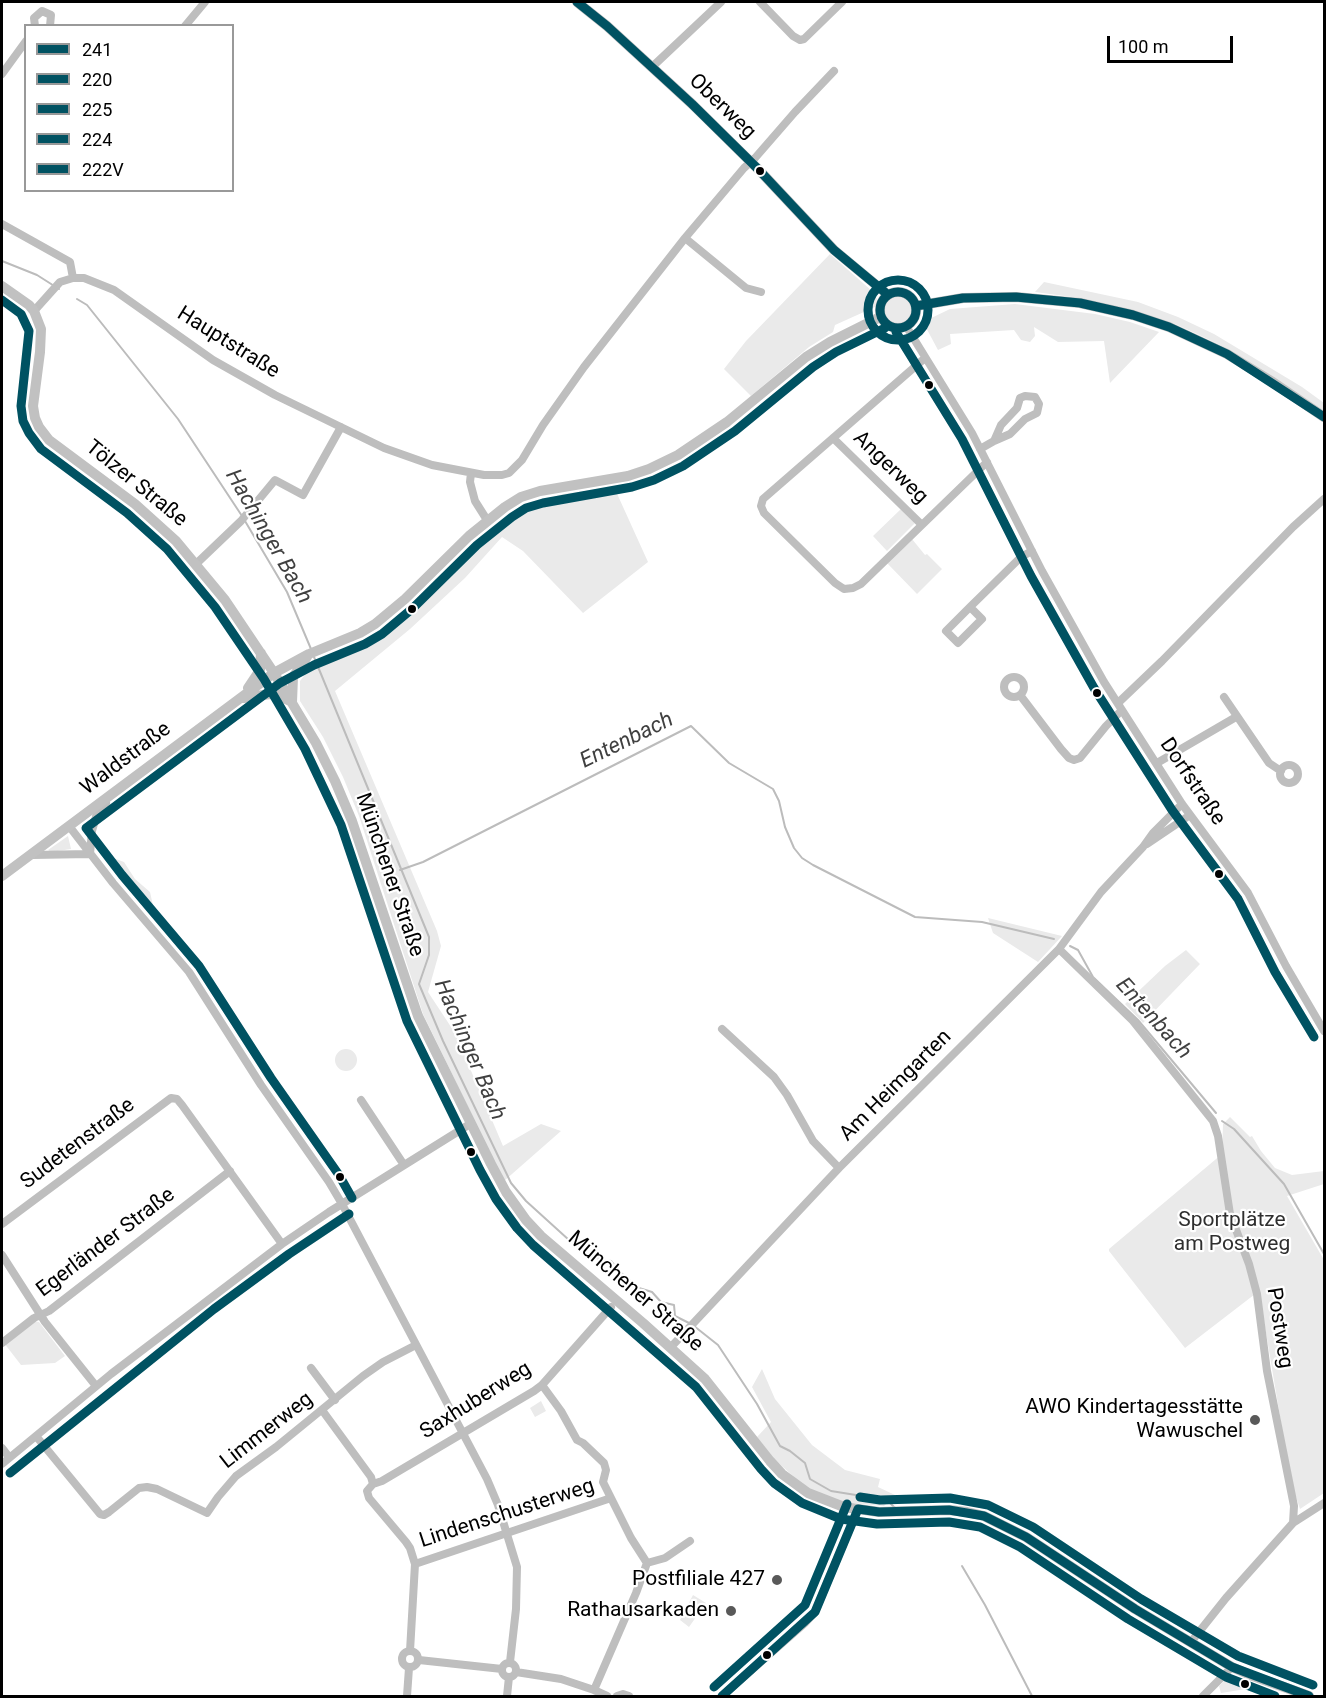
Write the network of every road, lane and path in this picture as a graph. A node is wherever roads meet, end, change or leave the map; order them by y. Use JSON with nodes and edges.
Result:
{"nodes":[{"id":1,"x":204,"y":2,"type":"edge"},
{"id":2,"x":578,"y":2,"type":"edge"},
{"id":3,"x":721,"y":2,"type":"edge"},
{"id":4,"x":760,"y":2,"type":"edge"},
{"id":5,"x":842,"y":2,"type":"edge"},
{"id":6,"x":35,"y":24,"type":"edge"},
{"id":7,"x":50,"y":24,"type":"edge"},
{"id":8,"x":187,"y":24,"type":"edge"},
{"id":9,"x":24,"y":44,"type":"edge"},
{"id":10,"x":652,"y":67,"type":"junction"},
{"id":11,"x":834,"y":71,"type":"dead end"},
{"id":12,"x":2,"y":74,"type":"edge"},
{"id":13,"x":750,"y":162,"type":"junction"},
{"id":14,"x":2,"y":224,"type":"edge"},
{"id":15,"x":685,"y":238,"type":"junction"},
{"id":16,"x":73,"y":278,"type":"junction"},
{"id":17,"x":2,"y":286,"type":"edge"},
{"id":18,"x":761,"y":292,"type":"dead end"},
{"id":19,"x":887,"y":294,"type":"junction"},
{"id":20,"x":916,"y":306,"type":"junction"},
{"id":21,"x":34,"y":311,"type":"junction"},
{"id":22,"x":880,"y":316,"type":"junction"},
{"id":23,"x":906,"y":326,"type":"junction"},
{"id":24,"x":926,"y":358,"type":"junction"},
{"id":25,"x":1324,"y":417,"type":"edge"},
{"id":26,"x":341,"y":427,"type":"junction"},
{"id":27,"x":833,"y":438,"type":"junction"},
{"id":28,"x":994,"y":441,"type":"junction"},
{"id":29,"x":980,"y":449,"type":"junction"},
{"id":30,"x":987,"y":462,"type":"junction"},
{"id":31,"x":471,"y":473,"type":"junction"},
{"id":32,"x":1324,"y":499,"type":"edge"},
{"id":33,"x":487,"y":520,"type":"junction"},
{"id":34,"x":921,"y":524,"type":"junction"},
{"id":35,"x":1032,"y":550,"type":"junction"},
{"id":36,"x":196,"y":564,"type":"junction"},
{"id":37,"x":970,"y":607,"type":"junction"},
{"id":38,"x":261,"y":653,"type":"junction"},
{"id":39,"x":309,"y":654,"type":"junction"},
{"id":40,"x":274,"y":673,"type":"junction"},
{"id":41,"x":1020,"y":695,"type":"dead end"},
{"id":42,"x":1224,"y":697,"type":"dead end"},
{"id":43,"x":235,"y":701,"type":"junction"},
{"id":44,"x":292,"y":702,"type":"junction"},
{"id":45,"x":1120,"y":707,"type":"junction"},
{"id":46,"x":1236,"y":717,"type":"junction"},
{"id":47,"x":1157,"y":763,"type":"junction"},
{"id":48,"x":1281,"y":771,"type":"dead end"},
{"id":49,"x":114,"y":792,"type":"junction"},
{"id":50,"x":1182,"y":804,"type":"junction"},
{"id":51,"x":1190,"y":815,"type":"junction"},
{"id":52,"x":69,"y":826,"type":"junction"},
{"id":53,"x":1143,"y":847,"type":"junction"},
{"id":54,"x":90,"y":854,"type":"junction"},
{"id":55,"x":31,"y":855,"type":"junction"},
{"id":56,"x":2,"y":876,"type":"edge"},
{"id":57,"x":1059,"y":949,"type":"junction"},
{"id":58,"x":722,"y":1029,"type":"dead end"},
{"id":59,"x":1324,"y":1031,"type":"edge"},
{"id":60,"x":361,"y":1100,"type":"dead end"},
{"id":61,"x":470,"y":1124,"type":"junction"},
{"id":62,"x":404,"y":1165,"type":"junction"},
{"id":63,"x":839,"y":1168,"type":"junction"},
{"id":64,"x":230,"y":1171,"type":"junction"},
{"id":65,"x":342,"y":1204,"type":"junction"},
{"id":66,"x":2,"y":1224,"type":"edge"},
{"id":67,"x":282,"y":1244,"type":"junction"},
{"id":68,"x":2,"y":1255,"type":"edge"},
{"id":69,"x":611,"y":1307,"type":"dead end"},
{"id":70,"x":40,"y":1315,"type":"junction"},
{"id":71,"x":2,"y":1343,"type":"edge"},
{"id":72,"x":416,"y":1345,"type":"junction"},
{"id":73,"x":670,"y":1347,"type":"junction"},
{"id":74,"x":311,"y":1368,"type":"dead end"},
{"id":75,"x":542,"y":1385,"type":"junction"},
{"id":76,"x":96,"y":1386,"type":"junction"},
{"id":77,"x":335,"y":1400,"type":"junction"},
{"id":78,"x":322,"y":1410,"type":"junction"},
{"id":79,"x":462,"y":1432,"type":"junction"},
{"id":80,"x":36,"y":1436,"type":"junction"},
{"id":81,"x":2,"y":1448,"type":"edge"},
{"id":82,"x":9,"y":1458,"type":"junction"},
{"id":83,"x":2,"y":1464,"type":"edge"},
{"id":84,"x":373,"y":1484,"type":"junction"},
{"id":85,"x":611,"y":1498,"type":"junction"},
{"id":86,"x":1324,"y":1503,"type":"edge"},
{"id":87,"x":858,"y":1509,"type":"junction"},
{"id":88,"x":1293,"y":1523,"type":"junction"},
{"id":89,"x":507,"y":1532,"type":"junction"},
{"id":90,"x":690,"y":1541,"type":"dead end"},
{"id":91,"x":647,"y":1563,"type":"junction"},
{"id":92,"x":415,"y":1564,"type":"junction"},
{"id":93,"x":1191,"y":1642,"type":"junction"},
{"id":94,"x":411,"y":1651,"type":"junction"},
{"id":95,"x":419,"y":1660,"type":"junction"},
{"id":96,"x":510,"y":1662,"type":"junction"},
{"id":97,"x":1232,"y":1667,"type":"junction"},
{"id":98,"x":409,"y":1668,"type":"junction"},
{"id":99,"x":502,"y":1669,"type":"junction"},
{"id":100,"x":516,"y":1672,"type":"junction"},
{"id":101,"x":509,"y":1677,"type":"junction"},
{"id":102,"x":594,"y":1690,"type":"junction"},
{"id":103,"x":407,"y":1696,"type":"edge"},
{"id":104,"x":507,"y":1696,"type":"edge"},
{"id":105,"x":607,"y":1696,"type":"edge"},
{"id":106,"x":617,"y":1696,"type":"edge"},
{"id":107,"x":629,"y":1696,"type":"edge"},
{"id":108,"x":722,"y":1696,"type":"edge"},
{"id":109,"x":1203,"y":1696,"type":"edge"},
{"id":110,"x":1309,"y":1696,"type":"edge"}],
"edges":[{"from":1,"to":8,"type":"street"},
{"from":2,"to":10,"type":"main road","name":"Oberweg"},
{"from":3,"to":10,"type":"street"},
{"from":4,"to":5,"type":"street"},
{"from":6,"to":7,"type":"street"},
{"from":9,"to":12,"type":"street"},
{"from":10,"to":13,"type":"main road","name":"Oberweg"},
{"from":11,"to":13,"type":"street","name":"Hauptstraße"},
{"from":13,"to":15,"type":"street","name":"Hauptstraße"},
{"from":13,"to":19,"type":"main road","name":"Oberweg"},
{"from":14,"to":16,"type":"street"},
{"from":15,"to":18,"type":"street"},
{"from":15,"to":31,"type":"street","name":"Hauptstraße"},
{"from":16,"to":21,"type":"street"},
{"from":16,"to":26,"type":"street","name":"Hauptstraße"},
{"from":17,"to":21,"type":"main road"},
{"from":19,"to":20,"type":"main road"},
{"from":19,"to":22,"type":"main road"},
{"from":20,"to":23,"type":"main road"},
{"from":20,"to":25,"type":"main road"},
{"from":21,"to":36,"type":"main road","name":"Tölzer Straße"},
{"from":22,"to":23,"type":"main road"},
{"from":22,"to":33,"type":"main road","name":"Waldstraße"},
{"from":23,"to":24,"type":"street","name":"Dorfstraße"},
{"from":24,"to":27,"type":"street"},
{"from":24,"to":29,"type":"street","name":"Dorfstraße"},
{"from":26,"to":31,"type":"street","name":"Hauptstraße"},
{"from":26,"to":36,"type":"street"},
{"from":27,"to":34,"type":"street","name":"Angerweg"},
{"from":27,"to":34,"type":"street"},
{"from":28,"to":28,"type":"street"},
{"from":28,"to":29,"type":"street"},
{"from":29,"to":30,"type":"street","name":"Dorfstraße"},
{"from":30,"to":34,"type":"street"},
{"from":30,"to":35,"type":"street","name":"Dorfstraße"},
{"from":31,"to":33,"type":"street"},
{"from":32,"to":45,"type":"street"},
{"from":33,"to":39,"type":"main road","name":"Waldstraße"},
{"from":35,"to":37,"type":"street"},
{"from":35,"to":45,"type":"street","name":"Dorfstraße"},
{"from":36,"to":38,"type":"main road","name":"Tölzer Straße"},
{"from":37,"to":37,"type":"street"},
{"from":38,"to":40,"type":"main road","name":"Tölzer Straße"},
{"from":38,"to":43,"type":"main road"},
{"from":39,"to":40,"type":"main road","name":"Waldstraße"},
{"from":39,"to":44,"type":"main road"},
{"from":40,"to":43,"type":"main road","name":"Waldstraße"},
{"from":40,"to":44,"type":"main road","name":"Münchener Straße"},
{"from":41,"to":45,"type":"street"},
{"from":42,"to":46,"type":"street"},
{"from":43,"to":44,"type":"main road"},
{"from":43,"to":49,"type":"main road","name":"Waldstraße"},
{"from":44,"to":61,"type":"main road","name":"Münchener Straße"},
{"from":45,"to":47,"type":"street","name":"Dorfstraße"},
{"from":46,"to":47,"type":"street"},
{"from":46,"to":48,"type":"street"},
{"from":47,"to":50,"type":"street","name":"Dorfstraße"},
{"from":49,"to":52,"type":"main road","name":"Waldstraße"},
{"from":49,"to":54,"type":"street"},
{"from":50,"to":51,"type":"street","name":"Dorfstraße"},
{"from":50,"to":53,"type":"street","name":"Am Heimgarten"},
{"from":51,"to":53,"type":"street","name":"Am Heimgarten"},
{"from":51,"to":59,"type":"street","name":"Dorfstraße"},
{"from":52,"to":54,"type":"street"},
{"from":52,"to":55,"type":"main road","name":"Waldstraße"},
{"from":53,"to":57,"type":"street","name":"Am Heimgarten"},
{"from":54,"to":55,"type":"street"},
{"from":54,"to":65,"type":"street"},
{"from":55,"to":56,"type":"main road","name":"Waldstraße"},
{"from":57,"to":63,"type":"street","name":"Am Heimgarten"},
{"from":57,"to":88,"type":"street","name":"Postweg"},
{"from":58,"to":63,"type":"street"},
{"from":60,"to":62,"type":"street"},
{"from":61,"to":62,"type":"street"},
{"from":61,"to":73,"type":"main road","name":"Münchener Straße"},
{"from":62,"to":65,"type":"street"},
{"from":63,"to":73,"type":"street","name":"Am Heimgarten"},
{"from":64,"to":66,"type":"street","name":"Sudetenstraße"},
{"from":64,"to":67,"type":"street"},
{"from":64,"to":70,"type":"street","name":"Egerländer Straße"},
{"from":65,"to":67,"type":"street"},
{"from":65,"to":72,"type":"street"},
{"from":67,"to":76,"type":"street"},
{"from":68,"to":70,"type":"street"},
{"from":69,"to":75,"type":"street","name":"Saxhuberweg"},
{"from":70,"to":71,"type":"street","name":"Egerländer Straße"},
{"from":70,"to":76,"type":"street"},
{"from":72,"to":77,"type":"street","name":"Limmerweg"},
{"from":72,"to":79,"type":"street"},
{"from":73,"to":87,"type":"main road","name":"Münchener Straße"},
{"from":74,"to":77,"type":"street","name":"Limmerweg"},
{"from":75,"to":79,"type":"street","name":"Saxhuberweg"},
{"from":75,"to":85,"type":"street"},
{"from":76,"to":80,"type":"street"},
{"from":77,"to":78,"type":"street","name":"Limmerweg"},
{"from":78,"to":80,"type":"street","name":"Limmerweg"},
{"from":78,"to":84,"type":"street"},
{"from":79,"to":84,"type":"street","name":"Saxhuberweg"},
{"from":79,"to":89,"type":"street"},
{"from":80,"to":82,"type":"street"},
{"from":81,"to":82,"type":"street"},
{"from":82,"to":83,"type":"street"},
{"from":84,"to":92,"type":"street"},
{"from":85,"to":89,"type":"street","name":"Lindenschusterweg"},
{"from":85,"to":91,"type":"street"},
{"from":86,"to":88,"type":"street"},
{"from":87,"to":93,"type":"main road","name":"Münchener Straße"},
{"from":87,"to":108,"type":"street"},
{"from":88,"to":93,"type":"street"},
{"from":89,"to":92,"type":"street","name":"Lindenschusterweg"},
{"from":89,"to":96,"type":"street"},
{"from":90,"to":91,"type":"street"},
{"from":91,"to":102,"type":"street"},
{"from":92,"to":94,"type":"street"},
{"from":93,"to":97,"type":"main road","name":"Münchener Straße"},
{"from":94,"to":95,"type":"street"},
{"from":94,"to":98,"type":"street"},
{"from":95,"to":98,"type":"street"},
{"from":95,"to":99,"type":"street"},
{"from":96,"to":99,"type":"street"},
{"from":96,"to":100,"type":"street"},
{"from":97,"to":109,"type":"street"},
{"from":97,"to":110,"type":"main road"},
{"from":98,"to":103,"type":"street"},
{"from":99,"to":101,"type":"street"},
{"from":100,"to":101,"type":"street"},
{"from":100,"to":102,"type":"street"},
{"from":101,"to":104,"type":"street"},
{"from":102,"to":105,"type":"street"},
{"from":106,"to":107,"type":"street"}]}
